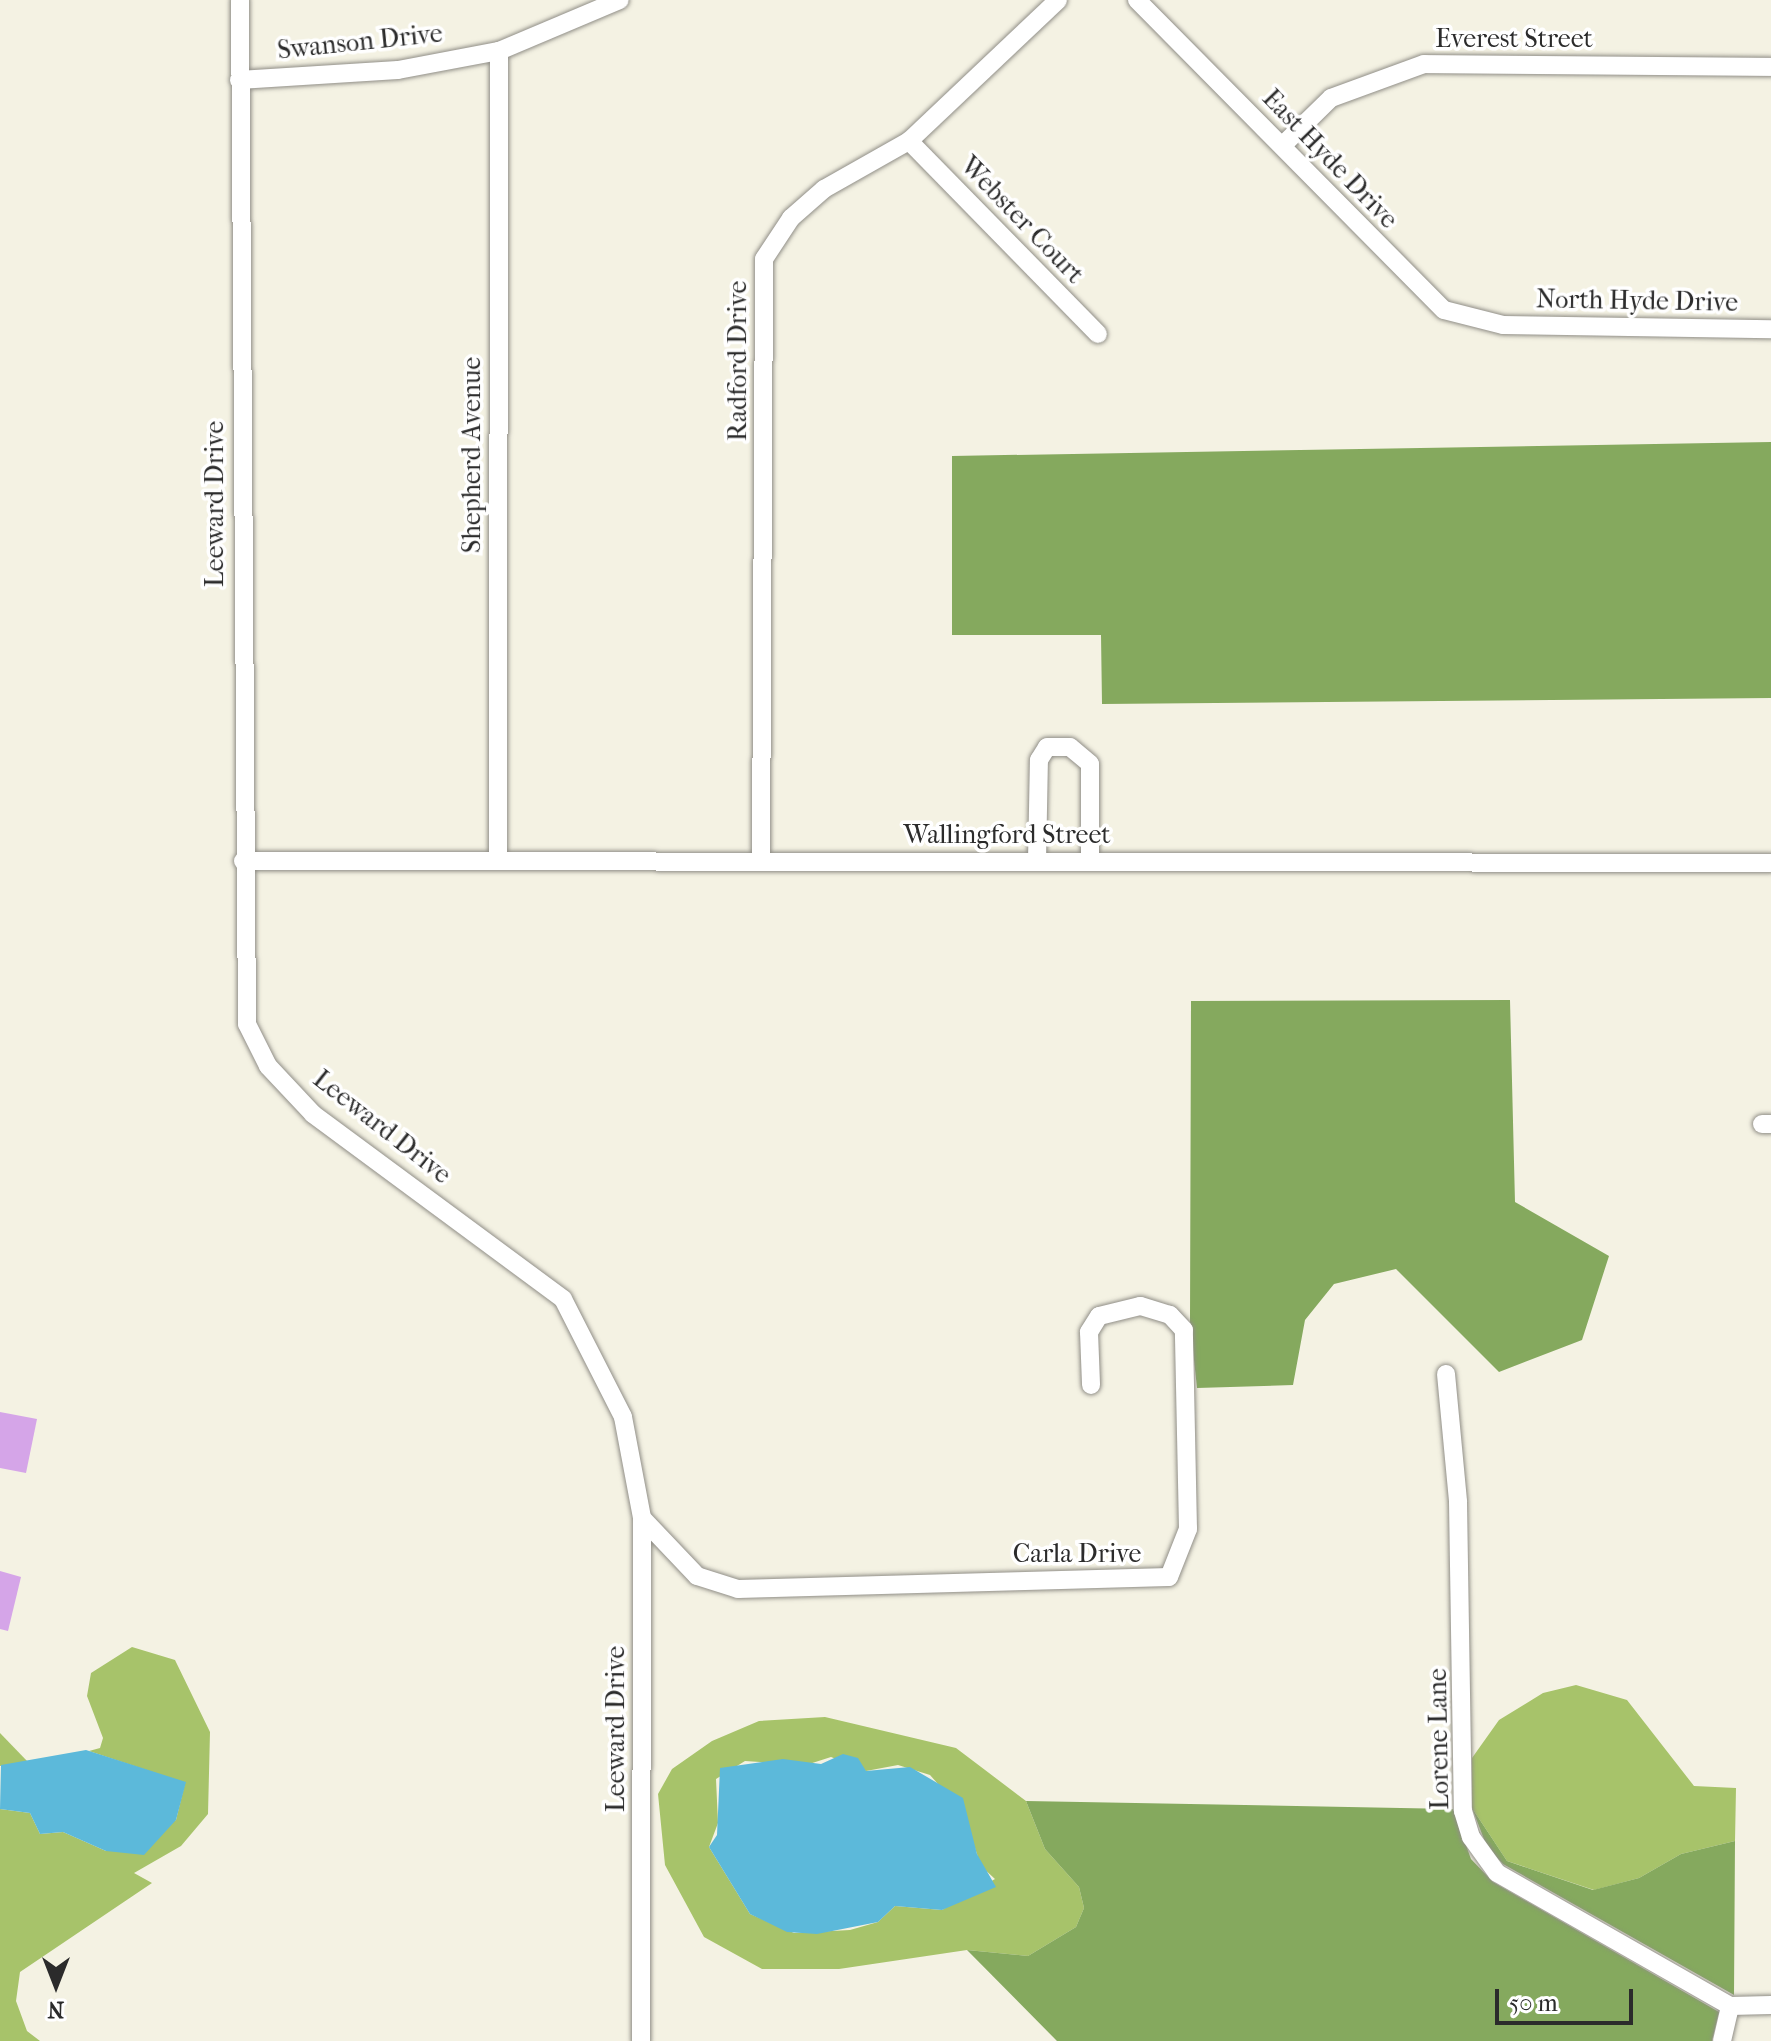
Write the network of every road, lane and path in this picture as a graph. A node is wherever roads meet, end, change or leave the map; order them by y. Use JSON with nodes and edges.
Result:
{"nodes":[{"id":1,"x":240,"y":0,"type":"edge"},
{"id":2,"x":620,"y":0,"type":"edge"},
{"id":3,"x":1058,"y":0,"type":"edge"},
{"id":4,"x":1137,"y":0,"type":"edge"},
{"id":5,"x":499,"y":51,"type":"junction"},
{"id":6,"x":1771,"y":67,"type":"edge"},
{"id":7,"x":239,"y":80,"type":"junction"},
{"id":8,"x":909,"y":141,"type":"junction"},
{"id":9,"x":1283,"y":145,"type":"junction"},
{"id":10,"x":1503,"y":325,"type":"joint"},
{"id":11,"x":1771,"y":329,"type":"edge"},
{"id":12,"x":1098,"y":334,"type":"dead end"},
{"id":13,"x":498,"y":859,"type":"junction"},
{"id":14,"x":761,"y":859,"type":"junction"},
{"id":15,"x":243,"y":861,"type":"junction"},
{"id":16,"x":1037,"y":861,"type":"junction"},
{"id":17,"x":1090,"y":862,"type":"junction"},
{"id":18,"x":1771,"y":863,"type":"edge"},
{"id":19,"x":1446,"y":1374,"type":"dead end"},
{"id":20,"x":1091,"y":1385,"type":"dead end"},
{"id":21,"x":642,"y":1518,"type":"junction"},
{"id":22,"x":1771,"y":2005,"type":"edge"},
{"id":23,"x":1730,"y":2006,"type":"junction"},
{"id":24,"x":641,"y":2041,"type":"edge"},
{"id":25,"x":1722,"y":2041,"type":"edge"}],
"edges":[{"from":1,"to":7,"type":"street","name":"Leeward Drive"},
{"from":2,"to":5,"type":"street","name":"Swanson Drive"},
{"from":3,"to":8,"type":"street","name":"Radford Drive"},
{"from":4,"to":9,"type":"street","name":"East Hyde Drive"},
{"from":5,"to":7,"type":"street","name":"Swanson Drive"},
{"from":5,"to":13,"type":"street","name":"Shepherd Avenue"},
{"from":6,"to":9,"type":"street","name":"Everest Street"},
{"from":7,"to":15,"type":"street","name":"Leeward Drive"},
{"from":8,"to":12,"type":"street","name":"Webster Court"},
{"from":8,"to":14,"type":"street","name":"Radford Drive"},
{"from":9,"to":10,"type":"street","name":"East Hyde Drive"},
{"from":10,"to":11,"type":"street","name":"North Hyde Drive"},
{"from":13,"to":14,"type":"street","name":"Wallingford Street"},
{"from":13,"to":15,"type":"street","name":"Wallingford Street"},
{"from":14,"to":16,"type":"street","name":"Wallingford Street"},
{"from":15,"to":21,"type":"street","name":"Leeward Drive"},
{"from":16,"to":17,"type":"street","name":"Wallingford Street"},
{"from":16,"to":17,"type":"street"},
{"from":17,"to":18,"type":"street","name":"Wallingford Street"},
{"from":19,"to":23,"type":"street","name":"Lorene Lane"},
{"from":20,"to":21,"type":"street","name":"Carla Drive"},
{"from":21,"to":24,"type":"street","name":"Leeward Drive"},
{"from":22,"to":23,"type":"street"},
{"from":23,"to":25,"type":"street"}]}
